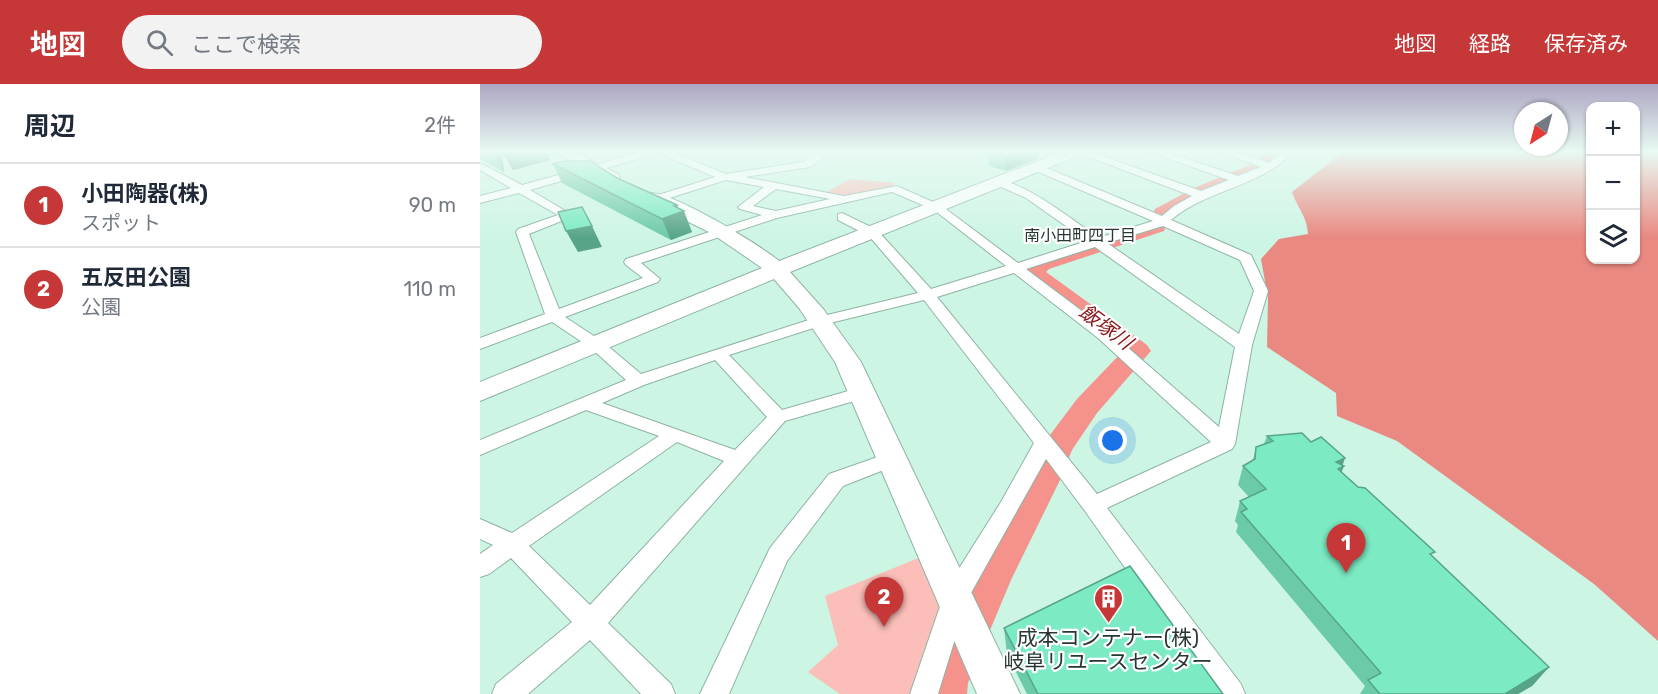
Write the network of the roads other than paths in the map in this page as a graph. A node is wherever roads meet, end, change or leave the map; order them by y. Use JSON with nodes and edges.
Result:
{"nodes":[{"id":1,"x":506,"y":180,"type":"edge"},
{"id":2,"x":553,"y":180,"type":"edge"},
{"id":3,"x":619,"y":180,"type":"edge"},
{"id":4,"x":714,"y":180,"type":"edge"},
{"id":5,"x":743,"y":180,"type":"edge"},
{"id":6,"x":1007,"y":180,"type":"edge"},
{"id":7,"x":1070,"y":180,"type":"edge"},
{"id":8,"x":1160,"y":180,"type":"edge"},
{"id":9,"x":1238,"y":180,"type":"edge"},
{"id":10,"x":1001,"y":183,"type":"junction"},
{"id":11,"x":773,"y":186,"type":"junction"},
{"id":12,"x":521,"y":189,"type":"junction"},
{"id":13,"x":1201,"y":195,"type":"junction"},
{"id":14,"x":656,"y":198,"type":"junction"},
{"id":15,"x":846,"y":199,"type":"junction"},
{"id":16,"x":480,"y":200,"type":"edge"},
{"id":17,"x":938,"y":208,"type":"junction"},
{"id":18,"x":774,"y":215,"type":"junction"},
{"id":19,"x":842,"y":218,"type":"dead end"},
{"id":20,"x":1162,"y":222,"type":"junction"},
{"id":21,"x":721,"y":231,"type":"junction"},
{"id":22,"x":873,"y":233,"type":"junction"},
{"id":23,"x":1100,"y":242,"type":"junction"},
{"id":24,"x":1015,"y":268,"type":"junction"},
{"id":25,"x":776,"y":270,"type":"junction"},
{"id":26,"x":928,"y":295,"type":"junction"},
{"id":27,"x":554,"y":317,"type":"junction"},
{"id":28,"x":821,"y":321,"type":"junction"},
{"id":29,"x":480,"y":344,"type":"edge"},
{"id":30,"x":597,"y":345,"type":"junction"},
{"id":31,"x":1244,"y":345,"type":"junction"},
{"id":32,"x":718,"y":353,"type":"junction"},
{"id":33,"x":638,"y":381,"type":"junction"},
{"id":34,"x":480,"y":392,"type":"edge"},
{"id":35,"x":862,"y":393,"type":"junction"},
{"id":36,"x":586,"y":404,"type":"junction"},
{"id":37,"x":778,"y":417,"type":"junction"},
{"id":38,"x":675,"y":434,"type":"junction"},
{"id":39,"x":1045,"y":441,"type":"junction"},
{"id":40,"x":1225,"y":444,"type":"junction"},
{"id":41,"x":480,"y":448,"type":"edge"},
{"id":42,"x":738,"y":459,"type":"junction"},
{"id":43,"x":892,"y":459,"type":"junction"},
{"id":44,"x":1093,"y":505,"type":"junction"},
{"id":45,"x":480,"y":528,"type":"edge"},
{"id":46,"x":512,"y":544,"type":"junction"},
{"id":47,"x":480,"y":567,"type":"edge"},
{"id":48,"x":955,"y":597,"type":"junction"},
{"id":49,"x":592,"y":622,"type":"junction"},
{"id":50,"x":506,"y":694,"type":"edge"},
{"id":51,"x":662,"y":694,"type":"edge"},
{"id":52,"x":714,"y":694,"type":"edge"},
{"id":53,"x":924,"y":694,"type":"edge"},
{"id":54,"x":999,"y":694,"type":"edge"},
{"id":55,"x":1231,"y":694,"type":"edge"}],
"edges":[{"from":1,"to":12,"type":"street"},
{"from":2,"to":12,"type":"street"},
{"from":3,"to":14,"type":"street"},
{"from":4,"to":14,"type":"street"},
{"from":5,"to":11,"type":"street"},
{"from":6,"to":10,"type":"street"},
{"from":7,"to":20,"type":"street"},
{"from":8,"to":13,"type":"street"},
{"from":9,"to":13,"type":"street"},
{"from":10,"to":17,"type":"street"},
{"from":10,"to":23,"type":"street"},
{"from":11,"to":15,"type":"street"},
{"from":11,"to":18,"type":"street"},
{"from":12,"to":16,"type":"street"},
{"from":12,"to":27,"type":"street"},
{"from":13,"to":20,"type":"street"},
{"from":14,"to":21,"type":"street"},
{"from":15,"to":17,"type":"street"},
{"from":15,"to":18,"type":"street"},
{"from":17,"to":22,"type":"street"},
{"from":17,"to":24,"type":"street"},
{"from":18,"to":21,"type":"street"},
{"from":19,"to":22,"type":"street"},
{"from":20,"to":23,"type":"street"},
{"from":20,"to":31,"type":"street"},
{"from":21,"to":25,"type":"street"},
{"from":21,"to":27,"type":"street"},
{"from":22,"to":25,"type":"street"},
{"from":22,"to":26,"type":"street"},
{"from":23,"to":24,"type":"street"},
{"from":23,"to":31,"type":"street"},
{"from":24,"to":26,"type":"street"},
{"from":24,"to":40,"type":"street"},
{"from":25,"to":28,"type":"street"},
{"from":25,"to":30,"type":"street"},
{"from":26,"to":28,"type":"street"},
{"from":26,"to":39,"type":"street"},
{"from":27,"to":29,"type":"street"},
{"from":27,"to":30,"type":"street"},
{"from":28,"to":32,"type":"street"},
{"from":28,"to":35,"type":"street"},
{"from":30,"to":33,"type":"street"},
{"from":30,"to":34,"type":"street"},
{"from":31,"to":40,"type":"street"},
{"from":32,"to":33,"type":"street"},
{"from":32,"to":37,"type":"street"},
{"from":33,"to":36,"type":"street"},
{"from":35,"to":37,"type":"street"},
{"from":35,"to":43,"type":"street"},
{"from":36,"to":38,"type":"street"},
{"from":36,"to":41,"type":"street"},
{"from":37,"to":42,"type":"street"},
{"from":38,"to":42,"type":"street"},
{"from":38,"to":46,"type":"street"},
{"from":39,"to":44,"type":"street"},
{"from":39,"to":48,"type":"street"},
{"from":40,"to":44,"type":"street"},
{"from":42,"to":49,"type":"street"},
{"from":43,"to":48,"type":"street"},
{"from":43,"to":52,"type":"street"},
{"from":44,"to":55,"type":"street"},
{"from":45,"to":46,"type":"street"},
{"from":46,"to":47,"type":"street"},
{"from":46,"to":49,"type":"street"},
{"from":48,"to":53,"type":"street"},
{"from":48,"to":54,"type":"street"},
{"from":49,"to":50,"type":"street"},
{"from":49,"to":51,"type":"street"}]}
